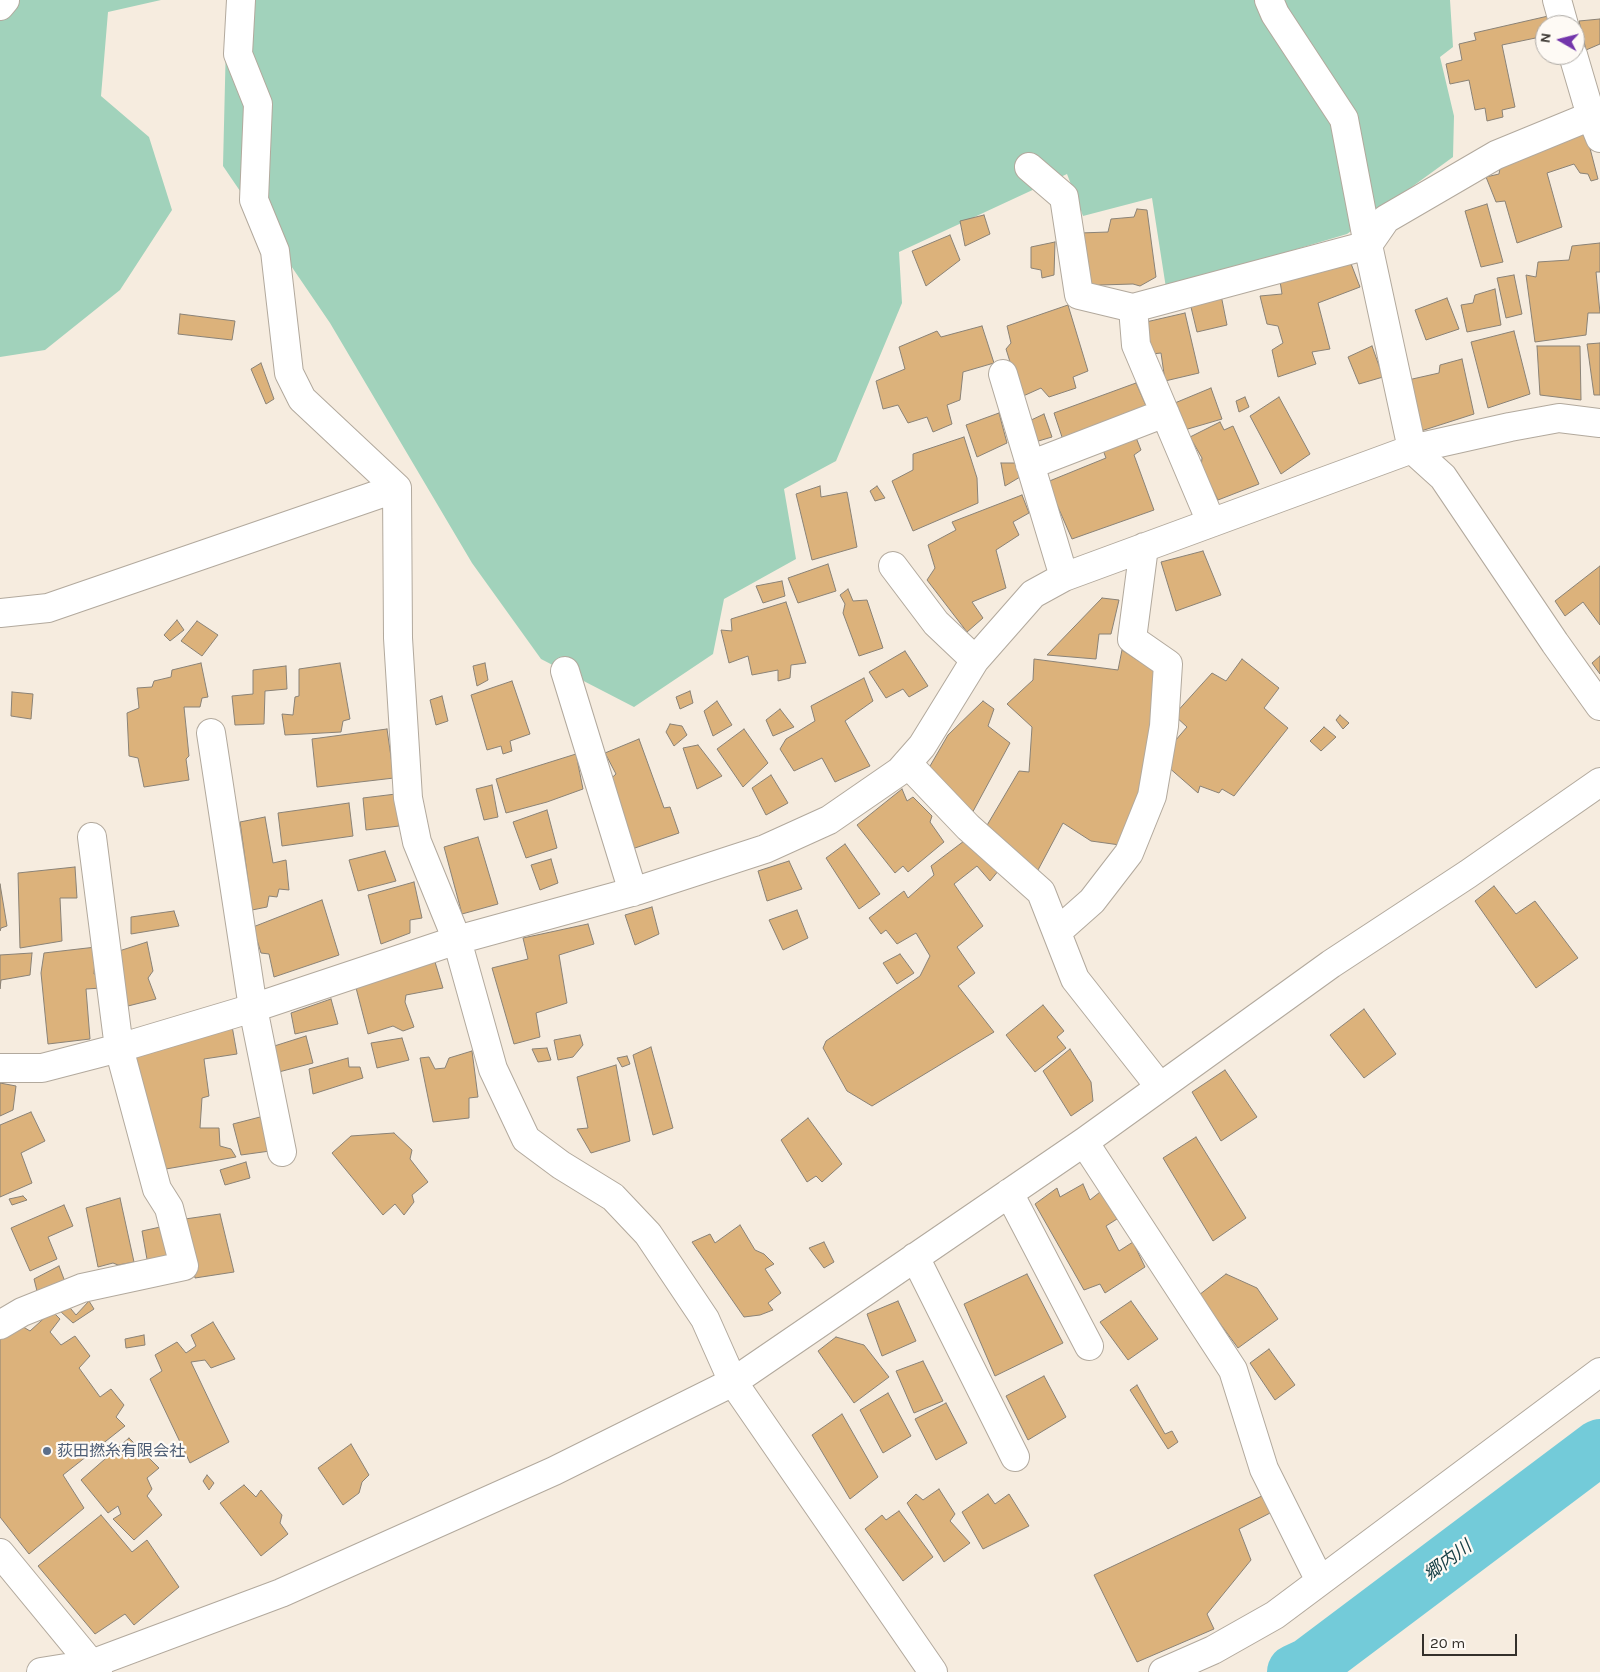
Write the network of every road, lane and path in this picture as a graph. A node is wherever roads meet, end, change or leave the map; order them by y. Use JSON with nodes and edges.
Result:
{"nodes":[{"id":1,"x":4,"y":0,"type":"edge"},
{"id":2,"x":241,"y":0,"type":"edge"},
{"id":3,"x":1269,"y":0,"type":"edge"},
{"id":4,"x":1557,"y":0,"type":"edge"},
{"id":5,"x":0,"y":6,"type":"edge"},
{"id":6,"x":1561,"y":15,"type":"edge"},
{"id":7,"x":1576,"y":65,"type":"edge"},
{"id":8,"x":1596,"y":127,"type":"edge"},
{"id":9,"x":1029,"y":167,"type":"dead end"},
{"id":10,"x":1368,"y":245,"type":"junction"},
{"id":11,"x":1133,"y":308,"type":"junction"},
{"id":12,"x":1003,"y":374,"type":"dead end"},
{"id":13,"x":1165,"y":413,"type":"junction"},
{"id":14,"x":1600,"y":423,"type":"edge"},
{"id":15,"x":1412,"y":449,"type":"junction"},
{"id":16,"x":1030,"y":465,"type":"junction"},
{"id":17,"x":397,"y":488,"type":"junction"},
{"id":18,"x":1211,"y":522,"type":"junction"},
{"id":19,"x":1144,"y":547,"type":"junction"},
{"id":20,"x":892,"y":566,"type":"dead end"},
{"id":21,"x":1064,"y":576,"type":"junction"},
{"id":22,"x":0,"y":613,"type":"edge"},
{"id":23,"x":975,"y":660,"type":"junction"},
{"id":24,"x":565,"y":670,"type":"dead end"},
{"id":25,"x":1600,"y":706,"type":"edge"},
{"id":26,"x":211,"y":733,"type":"dead end"},
{"id":27,"x":907,"y":763,"type":"junction"},
{"id":28,"x":1600,"y":782,"type":"edge"},
{"id":29,"x":92,"y":837,"type":"dead end"},
{"id":30,"x":633,"y":892,"type":"junction"},
{"id":31,"x":1056,"y":932,"type":"junction"},
{"id":32,"x":457,"y":940,"type":"junction"},
{"id":33,"x":253,"y":1008,"type":"junction"},
{"id":34,"x":119,"y":1048,"type":"junction"},
{"id":35,"x":0,"y":1068,"type":"edge"},
{"id":36,"x":1160,"y":1086,"type":"junction"},
{"id":37,"x":1084,"y":1142,"type":"junction"},
{"id":38,"x":282,"y":1152,"type":"dead end"},
{"id":39,"x":1009,"y":1193,"type":"junction"},
{"id":40,"x":915,"y":1257,"type":"junction"},
{"id":41,"x":0,"y":1324,"type":"edge"},
{"id":42,"x":1089,"y":1346,"type":"dead end"},
{"id":43,"x":1600,"y":1372,"type":"edge"},
{"id":44,"x":733,"y":1382,"type":"junction"},
{"id":45,"x":1015,"y":1457,"type":"dead end"},
{"id":46,"x":0,"y":1553,"type":"edge"},
{"id":47,"x":1320,"y":1581,"type":"junction"},
{"id":48,"x":95,"y":1668,"type":"edge"},
{"id":49,"x":41,"y":1672,"type":"edge"},
{"id":50,"x":933,"y":1672,"type":"edge"},
{"id":51,"x":1163,"y":1672,"type":"edge"}],
"edges":[{"from":1,"to":5,"type":"street"},
{"from":2,"to":17,"type":"street"},
{"from":3,"to":10,"type":"street"},
{"from":4,"to":6,"type":"street"},
{"from":7,"to":8,"type":"street"},
{"from":8,"to":10,"type":"street"},
{"from":9,"to":11,"type":"street"},
{"from":10,"to":11,"type":"street"},
{"from":10,"to":15,"type":"street"},
{"from":11,"to":13,"type":"street"},
{"from":12,"to":16,"type":"street"},
{"from":13,"to":16,"type":"street"},
{"from":13,"to":18,"type":"street"},
{"from":14,"to":15,"type":"street"},
{"from":15,"to":18,"type":"street"},
{"from":15,"to":25,"type":"street"},
{"from":16,"to":21,"type":"street"},
{"from":17,"to":22,"type":"street"},
{"from":17,"to":32,"type":"street"},
{"from":18,"to":19,"type":"street"},
{"from":19,"to":21,"type":"street"},
{"from":19,"to":31,"type":"street"},
{"from":20,"to":23,"type":"street"},
{"from":21,"to":23,"type":"street"},
{"from":23,"to":27,"type":"street"},
{"from":24,"to":30,"type":"street"},
{"from":26,"to":33,"type":"street"},
{"from":27,"to":30,"type":"street"},
{"from":27,"to":31,"type":"street"},
{"from":28,"to":36,"type":"street"},
{"from":29,"to":34,"type":"street"},
{"from":30,"to":32,"type":"street"},
{"from":31,"to":36,"type":"street"},
{"from":32,"to":33,"type":"street"},
{"from":32,"to":44,"type":"street"},
{"from":33,"to":34,"type":"street"},
{"from":33,"to":38,"type":"street"},
{"from":34,"to":35,"type":"street"},
{"from":34,"to":41,"type":"street"},
{"from":36,"to":37,"type":"street"},
{"from":37,"to":39,"type":"street"},
{"from":37,"to":47,"type":"street"},
{"from":39,"to":40,"type":"street"},
{"from":39,"to":42,"type":"street"},
{"from":40,"to":44,"type":"street"},
{"from":40,"to":45,"type":"street"},
{"from":43,"to":47,"type":"street"},
{"from":44,"to":48,"type":"street"},
{"from":44,"to":50,"type":"street"},
{"from":46,"to":48,"type":"street"},
{"from":47,"to":51,"type":"street"},
{"from":48,"to":49,"type":"street"}]}
